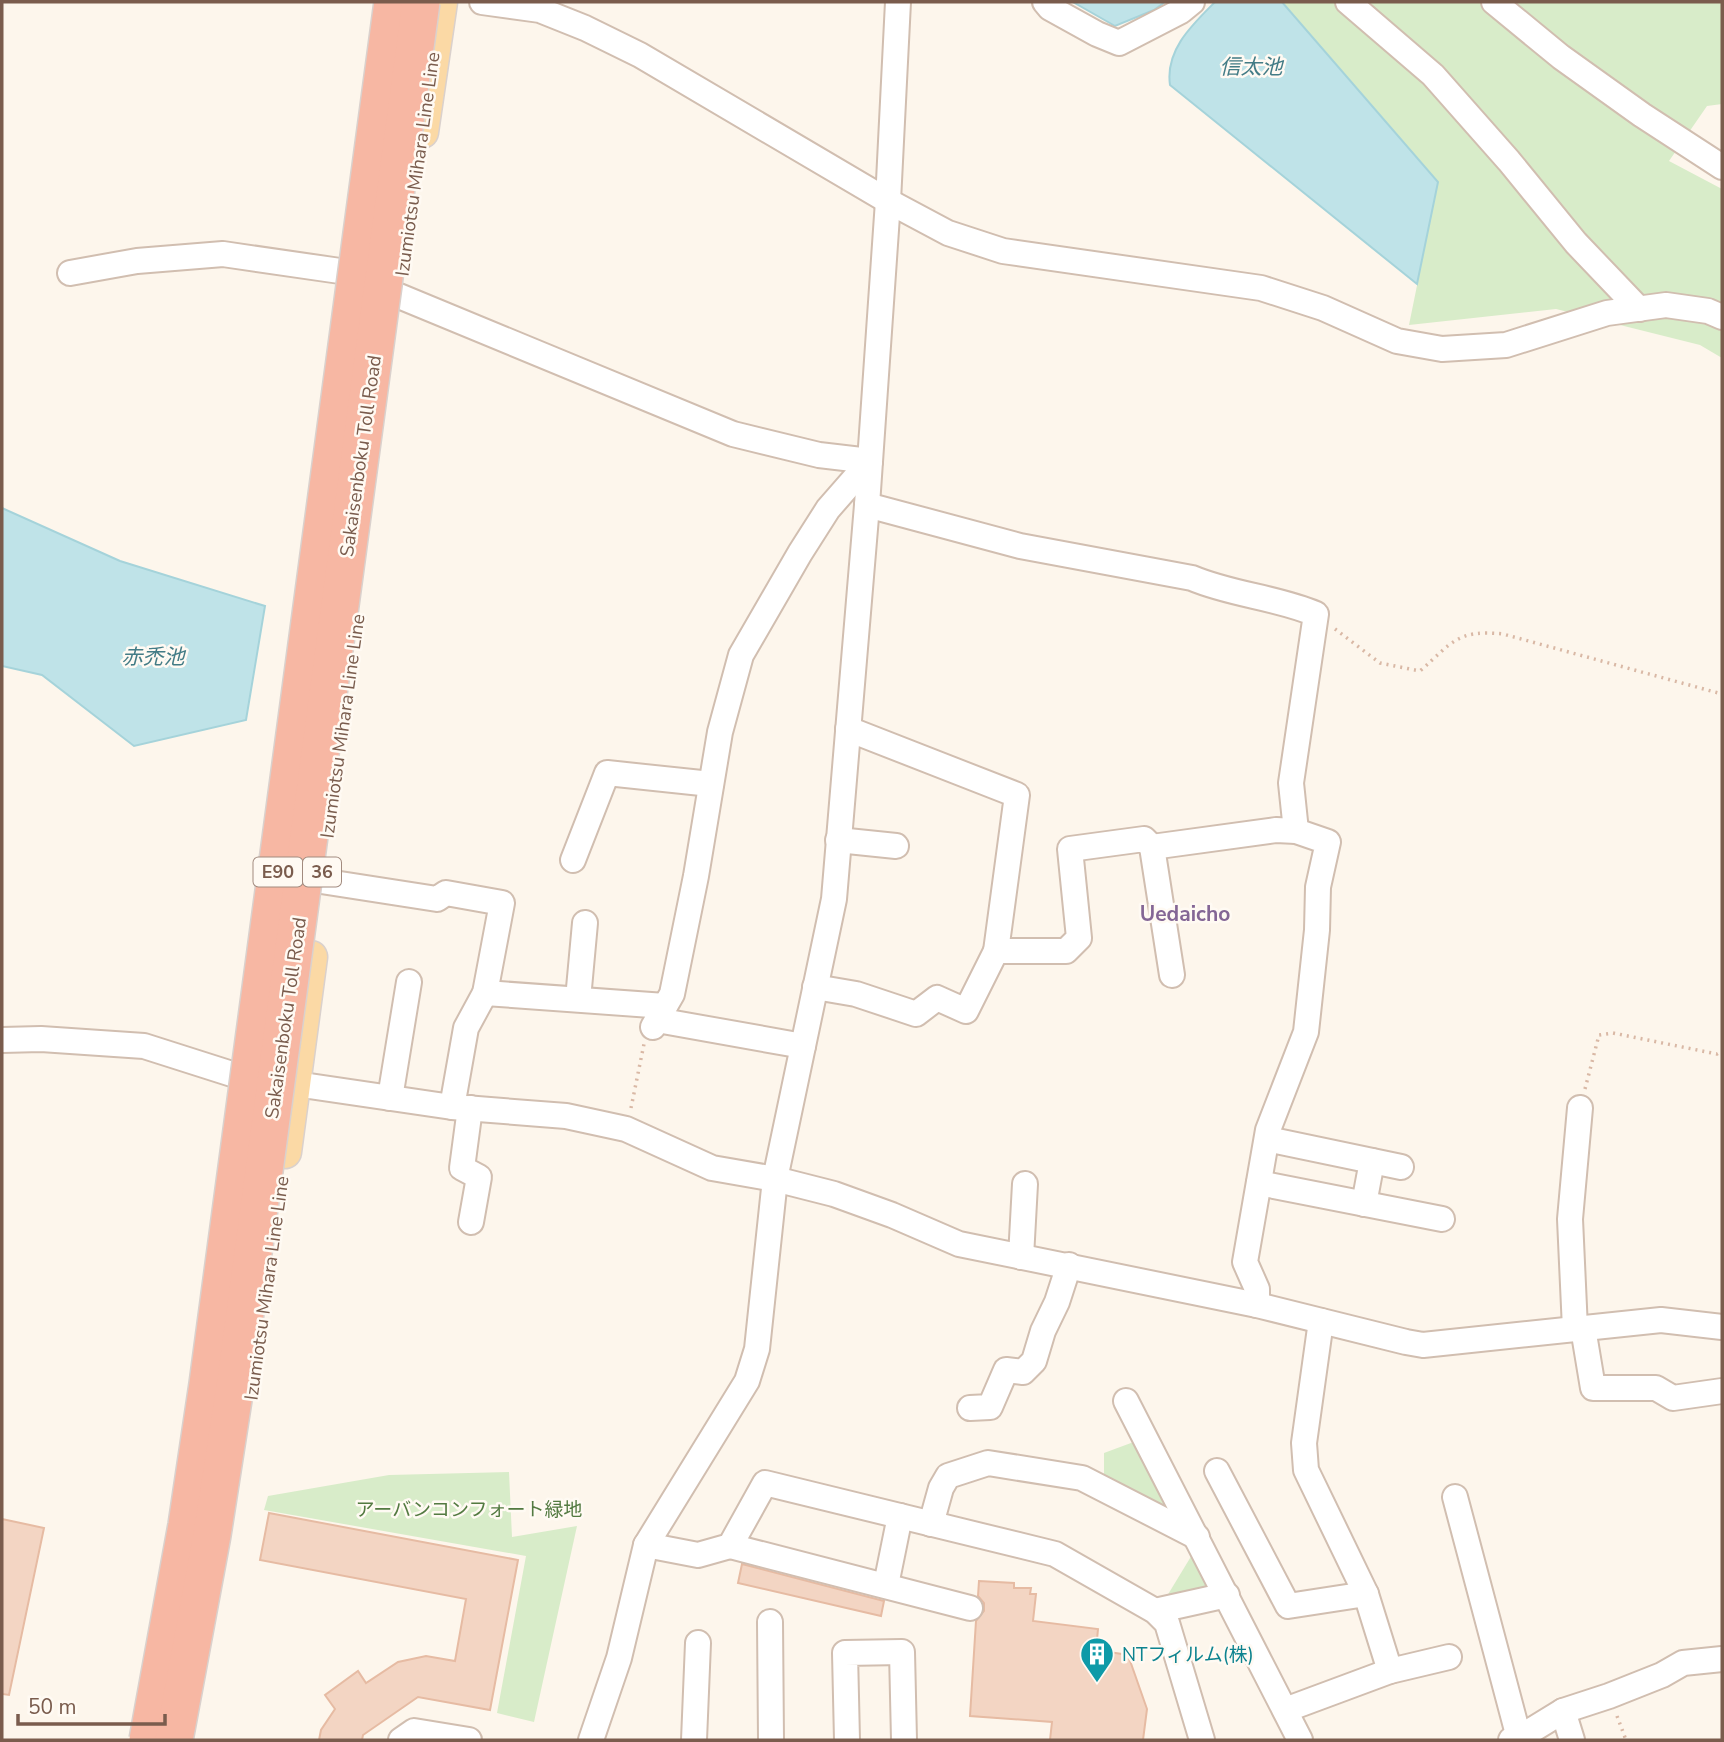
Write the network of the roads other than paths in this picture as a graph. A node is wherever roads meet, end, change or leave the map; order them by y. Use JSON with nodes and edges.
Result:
{"nodes":[{"id":1,"x":378,"y":2,"type":"edge"},
{"id":2,"x":393,"y":2,"type":"edge"},
{"id":3,"x":421,"y":2,"type":"edge"},
{"id":4,"x":441,"y":2,"type":"edge"},
{"id":5,"x":482,"y":2,"type":"edge"},
{"id":6,"x":898,"y":2,"type":"edge"},
{"id":7,"x":1045,"y":2,"type":"edge"},
{"id":8,"x":1348,"y":2,"type":"edge"},
{"id":9,"x":1494,"y":2,"type":"edge"},
{"id":10,"x":1186,"y":6,"type":"edge"},
{"id":11,"x":1722,"y":167,"type":"edge"},
{"id":12,"x":888,"y":201,"type":"junction"},
{"id":13,"x":340,"y":271,"type":"junction"},
{"id":14,"x":70,"y":273,"type":"dead end"},
{"id":15,"x":398,"y":296,"type":"junction"},
{"id":16,"x":1639,"y":309,"type":"junction"},
{"id":17,"x":1722,"y":317,"type":"edge"},
{"id":18,"x":870,"y":461,"type":"junction"},
{"id":19,"x":867,"y":505,"type":"junction"},
{"id":20,"x":848,"y":729,"type":"junction"},
{"id":21,"x":711,"y":784,"type":"junction"},
{"id":22,"x":1296,"y":831,"type":"junction"},
{"id":23,"x":838,"y":840,"type":"junction"},
{"id":24,"x":896,"y":846,"type":"dead end"},
{"id":25,"x":1152,"y":847,"type":"junction"},
{"id":26,"x":573,"y":860,"type":"dead end"},
{"id":27,"x":321,"y":881,"type":"junction"},
{"id":28,"x":585,"y":923,"type":"dead end"},
{"id":29,"x":996,"y":951,"type":"junction"},
{"id":30,"x":1172,"y":975,"type":"dead end"},
{"id":31,"x":409,"y":982,"type":"dead end"},
{"id":32,"x":815,"y":987,"type":"junction"},
{"id":33,"x":485,"y":993,"type":"junction"},
{"id":34,"x":578,"y":999,"type":"junction"},
{"id":35,"x":658,"y":1018,"type":"junction"},
{"id":36,"x":2,"y":1040,"type":"edge"},
{"id":37,"x":803,"y":1046,"type":"junction"},
{"id":38,"x":235,"y":1075,"type":"junction"},
{"id":39,"x":295,"y":1083,"type":"junction"},
{"id":40,"x":390,"y":1098,"type":"junction"},
{"id":41,"x":461,"y":1107,"type":"junction"},
{"id":42,"x":1580,"y":1108,"type":"road end"},
{"id":43,"x":1267,"y":1139,"type":"junction"},
{"id":44,"x":1372,"y":1161,"type":"junction"},
{"id":45,"x":1401,"y":1167,"type":"dead end"},
{"id":46,"x":775,"y":1179,"type":"junction"},
{"id":47,"x":1259,"y":1183,"type":"junction"},
{"id":48,"x":1025,"y":1184,"type":"dead end"},
{"id":49,"x":1364,"y":1203,"type":"junction"},
{"id":50,"x":1442,"y":1219,"type":"dead end"},
{"id":51,"x":471,"y":1222,"type":"dead end"},
{"id":52,"x":1021,"y":1257,"type":"junction"},
{"id":53,"x":1069,"y":1265,"type":"junction"},
{"id":54,"x":1257,"y":1305,"type":"junction"},
{"id":55,"x":1321,"y":1321,"type":"junction"},
{"id":56,"x":1722,"y":1327,"type":"edge"},
{"id":57,"x":1579,"y":1328,"type":"junction"},
{"id":58,"x":1722,"y":1391,"type":"edge"},
{"id":59,"x":1126,"y":1401,"type":"dead end"},
{"id":60,"x":970,"y":1408,"type":"dead end"},
{"id":61,"x":1217,"y":1471,"type":"dead end"},
{"id":62,"x":1455,"y":1497,"type":"dead end"},
{"id":63,"x":900,"y":1516,"type":"junction"},
{"id":64,"x":932,"y":1524,"type":"junction"},
{"id":65,"x":1197,"y":1537,"type":"junction"},
{"id":66,"x":646,"y":1545,"type":"junction"},
{"id":67,"x":730,"y":1546,"type":"junction"},
{"id":68,"x":886,"y":1585,"type":"junction"},
{"id":69,"x":1366,"y":1594,"type":"junction"},
{"id":70,"x":1227,"y":1595,"type":"junction"},
{"id":71,"x":970,"y":1608,"type":"dead end"},
{"id":72,"x":1155,"y":1611,"type":"junction"},
{"id":73,"x":769,"y":1622,"type":"dead end"},
{"id":74,"x":698,"y":1643,"type":"dead end"},
{"id":75,"x":1449,"y":1657,"type":"dead end"},
{"id":76,"x":1722,"y":1659,"type":"edge"},
{"id":77,"x":1390,"y":1671,"type":"junction"},
{"id":78,"x":1285,"y":1710,"type":"junction"},
{"id":79,"x":1563,"y":1711,"type":"junction"},
{"id":80,"x":1515,"y":1739,"type":"edge"},
{"id":81,"x":132,"y":1740,"type":"edge"},
{"id":82,"x":148,"y":1740,"type":"edge"},
{"id":83,"x":174,"y":1740,"type":"edge"},
{"id":84,"x":190,"y":1740,"type":"edge"},
{"id":85,"x":401,"y":1740,"type":"edge"},
{"id":86,"x":469,"y":1740,"type":"edge"},
{"id":87,"x":591,"y":1740,"type":"edge"},
{"id":88,"x":694,"y":1740,"type":"edge"},
{"id":89,"x":771,"y":1740,"type":"edge"},
{"id":90,"x":847,"y":1740,"type":"edge"},
{"id":91,"x":904,"y":1740,"type":"edge"},
{"id":92,"x":1202,"y":1740,"type":"edge"},
{"id":93,"x":1300,"y":1740,"type":"edge"},
{"id":94,"x":1572,"y":1740,"type":"edge"}],
"edges":[{"from":1,"to":13,"type":"main road"},
{"from":2,"to":82,"type":"highway","name":"Sakaisenboku Toll Road","number":"E90","bridge":true},
{"from":3,"to":83,"type":"highway","name":"Sakaisenboku Toll Road","number":"E90","bridge":true},
{"from":4,"to":15,"type":"main road","name":"Izumiotsu Mihara Line Line","number":"36"},
{"from":5,"to":12,"type":"street"},
{"from":6,"to":12,"type":"street"},
{"from":7,"to":10,"type":"street"},
{"from":8,"to":16,"type":"street"},
{"from":9,"to":11,"type":"street"},
{"from":12,"to":16,"type":"street"},
{"from":12,"to":18,"type":"street"},
{"from":13,"to":14,"type":"street"},
{"from":13,"to":38,"type":"main road"},
{"from":15,"to":18,"type":"street"},
{"from":15,"to":27,"type":"main road","name":"Izumiotsu Mihara Line Line","number":"36"},
{"from":16,"to":17,"type":"street"},
{"from":18,"to":19,"type":"street"},
{"from":18,"to":21,"type":"street"},
{"from":19,"to":20,"type":"street"},
{"from":19,"to":22,"type":"street"},
{"from":20,"to":23,"type":"street"},
{"from":20,"to":29,"type":"street"},
{"from":21,"to":26,"type":"street"},
{"from":21,"to":35,"type":"street"},
{"from":22,"to":25,"type":"street"},
{"from":22,"to":43,"type":"street"},
{"from":23,"to":24,"type":"street"},
{"from":23,"to":32,"type":"street"},
{"from":25,"to":29,"type":"street"},
{"from":25,"to":30,"type":"street"},
{"from":27,"to":33,"type":"street"},
{"from":27,"to":39,"type":"main road","name":"Izumiotsu Mihara Line Line","number":"36"},
{"from":28,"to":34,"type":"street"},
{"from":29,"to":32,"type":"street"},
{"from":31,"to":40,"type":"street"},
{"from":32,"to":37,"type":"street"},
{"from":33,"to":34,"type":"street"},
{"from":33,"to":41,"type":"street"},
{"from":34,"to":35,"type":"street"},
{"from":35,"to":37,"type":"street"},
{"from":36,"to":38,"type":"street"},
{"from":37,"to":46,"type":"street"},
{"from":38,"to":39,"type":"street"},
{"from":38,"to":81,"type":"main road"},
{"from":39,"to":40,"type":"street"},
{"from":39,"to":84,"type":"main road","name":"Izumiotsu Mihara Line Line","number":"36"},
{"from":40,"to":41,"type":"street"},
{"from":41,"to":46,"type":"street"},
{"from":41,"to":51,"type":"street"},
{"from":42,"to":57,"type":"street"},
{"from":43,"to":44,"type":"street"},
{"from":43,"to":47,"type":"street"},
{"from":44,"to":45,"type":"street"},
{"from":44,"to":49,"type":"street"},
{"from":46,"to":52,"type":"street"},
{"from":46,"to":66,"type":"street"},
{"from":47,"to":49,"type":"street"},
{"from":47,"to":54,"type":"street"},
{"from":48,"to":52,"type":"street"},
{"from":49,"to":50,"type":"street"},
{"from":52,"to":53,"type":"street"},
{"from":53,"to":54,"type":"street"},
{"from":53,"to":60,"type":"street"},
{"from":54,"to":55,"type":"street"},
{"from":55,"to":57,"type":"street"},
{"from":55,"to":69,"type":"street"},
{"from":56,"to":57,"type":"street"},
{"from":57,"to":58,"type":"street"},
{"from":59,"to":65,"type":"street"},
{"from":61,"to":69,"type":"street"},
{"from":62,"to":80,"type":"street"},
{"from":63,"to":64,"type":"street"},
{"from":63,"to":67,"type":"street"},
{"from":63,"to":68,"type":"street"},
{"from":64,"to":65,"type":"street"},
{"from":64,"to":72,"type":"street"},
{"from":65,"to":70,"type":"street"},
{"from":66,"to":67,"type":"street"},
{"from":66,"to":87,"type":"street"},
{"from":67,"to":68,"type":"street"},
{"from":68,"to":71,"type":"street"},
{"from":69,"to":77,"type":"street"},
{"from":70,"to":72,"type":"street"},
{"from":70,"to":78,"type":"street"},
{"from":72,"to":92,"type":"street"},
{"from":73,"to":89,"type":"street"},
{"from":74,"to":88,"type":"street"},
{"from":75,"to":77,"type":"street"},
{"from":76,"to":79,"type":"street"},
{"from":77,"to":78,"type":"street"},
{"from":78,"to":93,"type":"street"},
{"from":79,"to":80,"type":"street"},
{"from":79,"to":94,"type":"street"},
{"from":85,"to":86,"type":"street"},
{"from":90,"to":91,"type":"street"}]}
